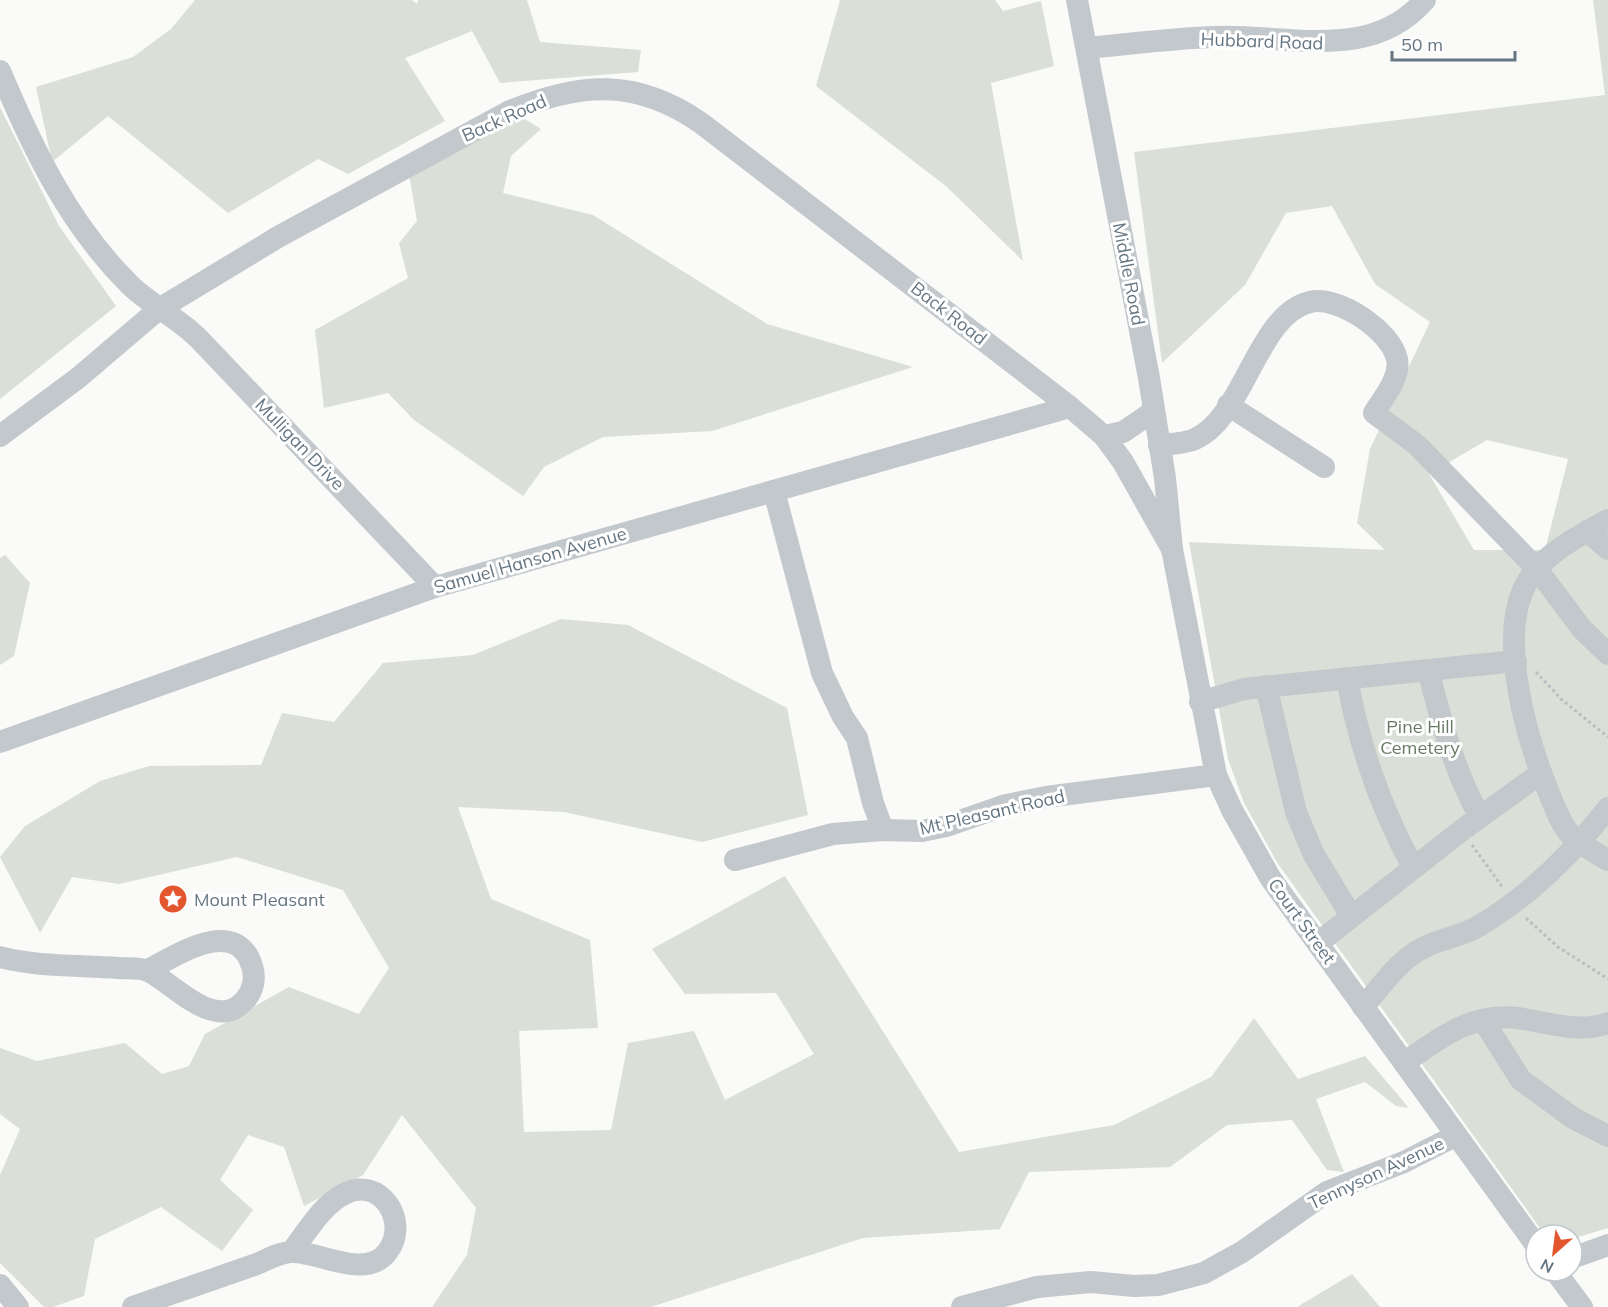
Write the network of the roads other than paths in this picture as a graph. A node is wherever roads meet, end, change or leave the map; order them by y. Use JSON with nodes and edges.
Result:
{"nodes":[{"id":1,"x":1077,"y":0,"type":"edge"},
{"id":2,"x":1425,"y":0,"type":"edge"},
{"id":3,"x":1087,"y":48,"type":"junction"},
{"id":4,"x":0,"y":71,"type":"edge"},
{"id":5,"x":159,"y":309,"type":"junction"},
{"id":6,"x":1228,"y":405,"type":"junction"},
{"id":7,"x":1070,"y":407,"type":"junction"},
{"id":8,"x":1154,"y":411,"type":"junction"},
{"id":9,"x":0,"y":436,"type":"edge"},
{"id":10,"x":1104,"y":436,"type":"junction"},
{"id":11,"x":1159,"y":445,"type":"junction"},
{"id":12,"x":1324,"y":467,"type":"dead end"},
{"id":13,"x":774,"y":491,"type":"junction"},
{"id":14,"x":1608,"y":520,"type":"edge"},
{"id":15,"x":1587,"y":531,"type":"junction"},
{"id":16,"x":1172,"y":549,"type":"junction"},
{"id":17,"x":1608,"y":549,"type":"edge"},
{"id":18,"x":1537,"y":569,"type":"junction"},
{"id":19,"x":435,"y":587,"type":"junction"},
{"id":20,"x":1608,"y":654,"type":"edge"},
{"id":21,"x":1516,"y":661,"type":"junction"},
{"id":22,"x":1428,"y":670,"type":"junction"},
{"id":23,"x":1347,"y":678,"type":"junction"},
{"id":24,"x":1266,"y":686,"type":"junction"},
{"id":25,"x":1200,"y":702,"type":"junction"},
{"id":26,"x":0,"y":742,"type":"edge"},
{"id":27,"x":1540,"y":773,"type":"junction"},
{"id":28,"x":1216,"y":775,"type":"junction"},
{"id":29,"x":1608,"y":808,"type":"edge"},
{"id":30,"x":1480,"y":817,"type":"junction"},
{"id":31,"x":883,"y":830,"type":"junction"},
{"id":32,"x":1581,"y":842,"type":"junction"},
{"id":33,"x":735,"y":860,"type":"dead end"},
{"id":34,"x":1608,"y":860,"type":"edge"},
{"id":35,"x":1413,"y":867,"type":"junction"},
{"id":36,"x":1351,"y":916,"type":"junction"},
{"id":37,"x":1318,"y":943,"type":"junction"},
{"id":38,"x":0,"y":957,"type":"edge"},
{"id":39,"x":148,"y":970,"type":"dead end"},
{"id":40,"x":1363,"y":1007,"type":"junction"},
{"id":41,"x":1483,"y":1020,"type":"junction"},
{"id":42,"x":1608,"y":1023,"type":"edge"},
{"id":43,"x":1404,"y":1063,"type":"junction"},
{"id":44,"x":1455,"y":1136,"type":"junction"},
{"id":45,"x":1608,"y":1136,"type":"edge"},
{"id":46,"x":1524,"y":1229,"type":"edge"},
{"id":47,"x":1608,"y":1245,"type":"edge"},
{"id":48,"x":292,"y":1251,"type":"dead end"},
{"id":49,"x":1584,"y":1254,"type":"edge"},
{"id":50,"x":1564,"y":1283,"type":"edge"},
{"id":51,"x":0,"y":1286,"type":"edge"},
{"id":52,"x":18,"y":1307,"type":"edge"},
{"id":53,"x":133,"y":1307,"type":"edge"},
{"id":54,"x":962,"y":1307,"type":"edge"},
{"id":55,"x":1582,"y":1307,"type":"edge"}],
"edges":[{"from":1,"to":3,"type":"street","name":"Middle Road"},
{"from":2,"to":3,"type":"street","name":"Hubbard Road"},
{"from":3,"to":8,"type":"street","name":"Middle Road"},
{"from":4,"to":5,"type":"street"},
{"from":5,"to":7,"type":"street","name":"Back Road"},
{"from":5,"to":9,"type":"street","name":"Back Road"},
{"from":5,"to":19,"type":"street","name":"Mulligan Drive"},
{"from":6,"to":11,"type":"street"},
{"from":6,"to":12,"type":"street"},
{"from":6,"to":18,"type":"street"},
{"from":7,"to":10,"type":"street","name":"Back Road"},
{"from":7,"to":13,"type":"street","name":"Samuel Hanson Avenue"},
{"from":8,"to":10,"type":"street"},
{"from":8,"to":11,"type":"street","name":"Middle Road"},
{"from":10,"to":16,"type":"street","name":"Back Road"},
{"from":11,"to":16,"type":"street","name":"Middle Road"},
{"from":13,"to":19,"type":"street","name":"Samuel Hanson Avenue"},
{"from":13,"to":31,"type":"street"},
{"from":14,"to":15,"type":"street"},
{"from":15,"to":17,"type":"street"},
{"from":15,"to":18,"type":"street"},
{"from":16,"to":25,"type":"street","name":"Court Street"},
{"from":18,"to":20,"type":"street"},
{"from":18,"to":21,"type":"street"},
{"from":19,"to":26,"type":"street","name":"Samuel Hanson Avenue"},
{"from":21,"to":22,"type":"street"},
{"from":21,"to":27,"type":"street"},
{"from":22,"to":23,"type":"street"},
{"from":22,"to":30,"type":"street"},
{"from":23,"to":24,"type":"street"},
{"from":23,"to":35,"type":"street"},
{"from":24,"to":25,"type":"street"},
{"from":24,"to":36,"type":"street"},
{"from":25,"to":28,"type":"street","name":"Court Street"},
{"from":27,"to":30,"type":"street"},
{"from":27,"to":32,"type":"street"},
{"from":28,"to":31,"type":"street","name":"Mt Pleasant Road"},
{"from":28,"to":37,"type":"street","name":"Court Street"},
{"from":29,"to":32,"type":"street"},
{"from":30,"to":35,"type":"street"},
{"from":31,"to":33,"type":"street","name":"Mt Pleasant Road"},
{"from":32,"to":34,"type":"street"},
{"from":32,"to":40,"type":"street"},
{"from":35,"to":36,"type":"street"},
{"from":36,"to":37,"type":"street"},
{"from":37,"to":40,"type":"street","name":"Court Street"},
{"from":38,"to":39,"type":"street"},
{"from":40,"to":43,"type":"street","name":"Court Street"},
{"from":41,"to":42,"type":"street"},
{"from":41,"to":43,"type":"street"},
{"from":41,"to":45,"type":"street"},
{"from":43,"to":44,"type":"street","name":"Court Street"},
{"from":44,"to":46,"type":"street","name":"Court Street"},
{"from":44,"to":54,"type":"street","name":"Tennyson Avenue"},
{"from":47,"to":49,"type":"street"},
{"from":48,"to":53,"type":"street"},
{"from":50,"to":55,"type":"street"},
{"from":51,"to":52,"type":"street"}]}
